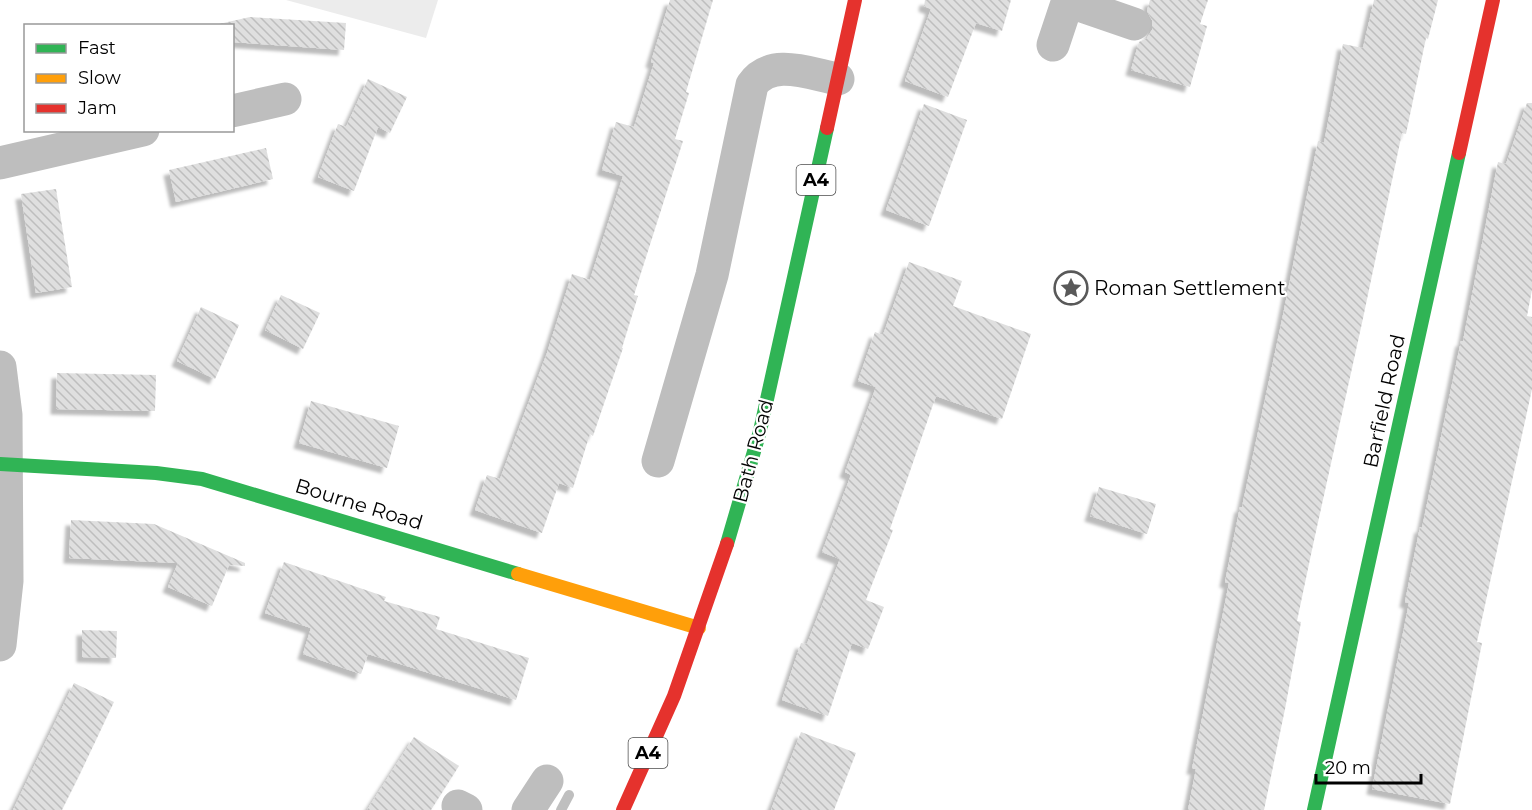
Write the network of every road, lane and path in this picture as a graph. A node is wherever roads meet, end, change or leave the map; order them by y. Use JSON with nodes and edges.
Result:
{"nodes":[{"id":1,"x":855,"y":0,"type":"edge"},
{"id":2,"x":1493,"y":0,"type":"edge"},
{"id":3,"x":1067,"y":1,"type":"edge"},
{"id":4,"x":1134,"y":24,"type":"dead end"},
{"id":5,"x":1053,"y":45,"type":"dead end"},
{"id":6,"x":838,"y":79,"type":"junction"},
{"id":7,"x":285,"y":99,"type":"dead end"},
{"id":8,"x":234,"y":111,"type":"edge"},
{"id":9,"x":134,"y":132,"type":"edge"},
{"id":10,"x":0,"y":163,"type":"edge"},
{"id":11,"x":0,"y":367,"type":"edge"},
{"id":12,"x":657,"y":461,"type":"dead end"},
{"id":13,"x":3,"y":465,"type":"edge"},
{"id":14,"x":699,"y":628,"type":"junction"},
{"id":15,"x":0,"y":645,"type":"edge"},
{"id":16,"x":547,"y":781,"type":"dead end"},
{"id":17,"x":528,"y":810,"type":"edge"},
{"id":18,"x":623,"y":810,"type":"edge"},
{"id":19,"x":1314,"y":810,"type":"edge"}],
"edges":[{"from":1,"to":6,"type":"street","name":"Bath Road","number":"A4"},
{"from":2,"to":19,"type":"street","name":"Barfield Road"},
{"from":3,"to":4,"type":"street"},
{"from":3,"to":5,"type":"street"},
{"from":6,"to":12,"type":"street"},
{"from":6,"to":14,"type":"street","name":"Bath Road","number":"A4"},
{"from":7,"to":8,"type":"street"},
{"from":9,"to":10,"type":"street"},
{"from":11,"to":13,"type":"street"},
{"from":13,"to":14,"type":"street","name":"Bourne Road"},
{"from":13,"to":15,"type":"street"},
{"from":14,"to":18,"type":"street","name":"Bath Road","number":"A4"},
{"from":16,"to":17,"type":"street"}]}
